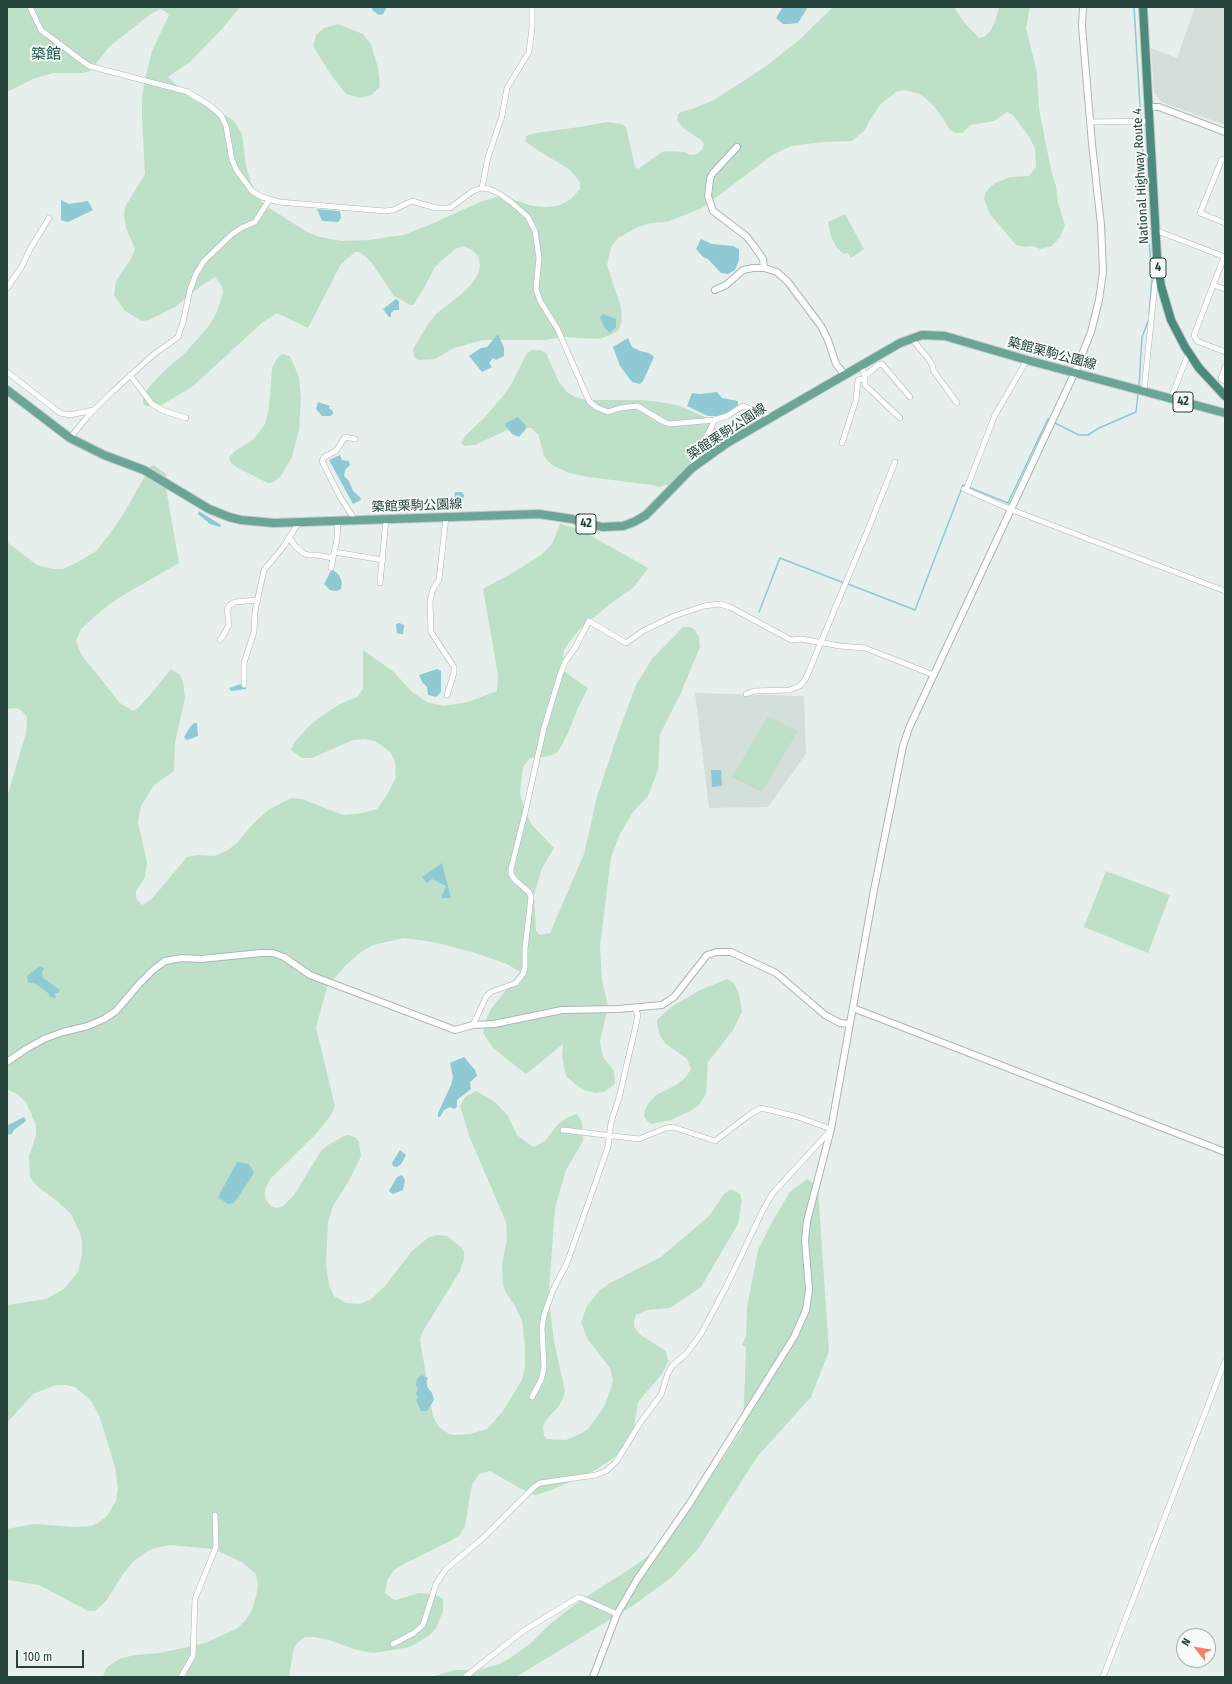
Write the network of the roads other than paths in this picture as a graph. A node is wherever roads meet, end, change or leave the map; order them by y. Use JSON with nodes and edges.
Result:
{"nodes":[{"id":1,"x":30,"y":7,"type":"edge"},
{"id":2,"x":532,"y":7,"type":"edge"},
{"id":3,"x":1083,"y":7,"type":"edge"},
{"id":4,"x":1143,"y":7,"type":"edge"},
{"id":5,"x":1149,"y":107,"type":"junction"},
{"id":6,"x":1143,"y":121,"type":"junction"},
{"id":7,"x":1090,"y":122,"type":"junction"},
{"id":8,"x":1225,"y":132,"type":"edge"},
{"id":9,"x":737,"y":147,"type":"dead end"},
{"id":10,"x":1225,"y":160,"type":"edge"},
{"id":11,"x":482,"y":188,"type":"junction"},
{"id":12,"x":269,"y":200,"type":"junction"},
{"id":13,"x":49,"y":218,"type":"dead end"},
{"id":14,"x":1225,"y":223,"type":"edge"},
{"id":15,"x":1155,"y":230,"type":"junction"},
{"id":16,"x":1224,"y":257,"type":"edge"},
{"id":17,"x":764,"y":268,"type":"junction"},
{"id":18,"x":1159,"y":276,"type":"junction"},
{"id":19,"x":1213,"y":285,"type":"junction"},
{"id":20,"x":7,"y":288,"type":"edge"},
{"id":21,"x":1225,"y":289,"type":"edge"},
{"id":22,"x":715,"y":290,"type":"dead end"},
{"id":23,"x":911,"y":338,"type":"junction"},
{"id":24,"x":1225,"y":352,"type":"edge"},
{"id":25,"x":1189,"y":354,"type":"junction"},
{"id":26,"x":1027,"y":360,"type":"junction"},
{"id":27,"x":861,"y":366,"type":"junction"},
{"id":28,"x":1225,"y":367,"type":"edge"},
{"id":29,"x":7,"y":372,"type":"edge"},
{"id":30,"x":1075,"y":372,"type":"junction"},
{"id":31,"x":130,"y":375,"type":"junction"},
{"id":32,"x":845,"y":375,"type":"junction"},
{"id":33,"x":864,"y":377,"type":"junction"},
{"id":34,"x":1225,"y":381,"type":"edge"},
{"id":35,"x":7,"y":390,"type":"edge"},
{"id":36,"x":1140,"y":390,"type":"junction"},
{"id":37,"x":1225,"y":396,"type":"edge"},
{"id":38,"x":910,"y":397,"type":"dead end"},
{"id":39,"x":1171,"y":398,"type":"junction"},
{"id":40,"x":957,"y":403,"type":"dead end"},
{"id":41,"x":94,"y":410,"type":"junction"},
{"id":42,"x":1225,"y":413,"type":"edge"},
{"id":43,"x":772,"y":417,"type":"junction"},
{"id":44,"x":186,"y":418,"type":"dead end"},
{"id":45,"x":900,"y":418,"type":"dead end"},
{"id":46,"x":714,"y":420,"type":"junction"},
{"id":47,"x":70,"y":438,"type":"junction"},
{"id":48,"x":356,"y":439,"type":"dead end"},
{"id":49,"x":842,"y":443,"type":"dead end"},
{"id":50,"x":895,"y":462,"type":"dead end"},
{"id":51,"x":692,"y":468,"type":"junction"},
{"id":52,"x":1012,"y":510,"type":"junction"},
{"id":53,"x":446,"y":517,"type":"junction"},
{"id":54,"x":386,"y":519,"type":"junction"},
{"id":55,"x":355,"y":520,"type":"junction"},
{"id":56,"x":338,"y":521,"type":"junction"},
{"id":57,"x":299,"y":522,"type":"junction"},
{"id":58,"x":289,"y":537,"type":"junction"},
{"id":59,"x":335,"y":552,"type":"junction"},
{"id":60,"x":333,"y":558,"type":"junction"},
{"id":61,"x":383,"y":560,"type":"junction"},
{"id":62,"x":331,"y":568,"type":"dead end"},
{"id":63,"x":380,"y":583,"type":"dead end"},
{"id":64,"x":1225,"y":590,"type":"edge"},
{"id":65,"x":258,"y":600,"type":"junction"},
{"id":66,"x":220,"y":640,"type":"dead end"},
{"id":67,"x":821,"y":643,"type":"junction"},
{"id":68,"x":934,"y":676,"type":"junction"},
{"id":69,"x":244,"y":685,"type":"dead end"},
{"id":70,"x":746,"y":694,"type":"dead end"},
{"id":71,"x":447,"y":695,"type":"dead end"},
{"id":72,"x":635,"y":1008,"type":"junction"},
{"id":73,"x":853,"y":1008,"type":"junction"},
{"id":74,"x":850,"y":1024,"type":"junction"},
{"id":75,"x":473,"y":1025,"type":"junction"},
{"id":76,"x":7,"y":1062,"type":"edge"},
{"id":77,"x":563,"y":1130,"type":"dead end"},
{"id":78,"x":830,"y":1131,"type":"junction"},
{"id":79,"x":610,"y":1136,"type":"junction"},
{"id":80,"x":1225,"y":1152,"type":"edge"},
{"id":81,"x":1225,"y":1361,"type":"edge"},
{"id":82,"x":532,"y":1397,"type":"dead end"},
{"id":83,"x":215,"y":1515,"type":"dead end"},
{"id":84,"x":616,"y":1614,"type":"junction"},
{"id":85,"x":393,"y":1644,"type":"dead end"},
{"id":86,"x":181,"y":1677,"type":"edge"},
{"id":87,"x":465,"y":1677,"type":"edge"},
{"id":88,"x":593,"y":1677,"type":"edge"},
{"id":89,"x":1103,"y":1677,"type":"edge"}],
"edges":[{"from":1,"to":12,"type":"street"},
{"from":2,"to":11,"type":"street"},
{"from":3,"to":7,"type":"street"},
{"from":4,"to":5,"type":"highway","name":"National Highway Route 4","number":"4"},
{"from":5,"to":6,"type":"highway","name":"National Highway Route 4","number":"4"},
{"from":5,"to":8,"type":"street"},
{"from":6,"to":7,"type":"street"},
{"from":6,"to":15,"type":"highway","name":"National Highway Route 4","number":"4"},
{"from":7,"to":30,"type":"street"},
{"from":9,"to":17,"type":"street"},
{"from":10,"to":14,"type":"street"},
{"from":11,"to":12,"type":"street"},
{"from":11,"to":46,"type":"street"},
{"from":12,"to":31,"type":"street"},
{"from":13,"to":20,"type":"street"},
{"from":15,"to":16,"type":"street"},
{"from":15,"to":18,"type":"highway","name":"National Highway Route 4","number":"4"},
{"from":16,"to":19,"type":"street"},
{"from":17,"to":22,"type":"street"},
{"from":17,"to":32,"type":"street"},
{"from":18,"to":25,"type":"highway","name":"National Highway Route 4","number":"4"},
{"from":18,"to":36,"type":"street"},
{"from":19,"to":21,"type":"street"},
{"from":19,"to":24,"type":"street"},
{"from":23,"to":26,"type":"main road","name":"築館栗駒公園線","number":"42"},
{"from":23,"to":27,"type":"main road","name":"築館栗駒公園線","number":"42"},
{"from":23,"to":40,"type":"street"},
{"from":25,"to":37,"type":"highway","name":"National Highway Route 4","number":"4"},
{"from":25,"to":39,"type":"street"},
{"from":26,"to":30,"type":"main road","name":"築館栗駒公園線","number":"42"},
{"from":26,"to":52,"type":"street"},
{"from":27,"to":32,"type":"main road","name":"築館栗駒公園線","number":"42"},
{"from":27,"to":33,"type":"street"},
{"from":28,"to":34,"type":"street"},
{"from":29,"to":41,"type":"street"},
{"from":30,"to":36,"type":"main road","name":"築館栗駒公園線","number":"42"},
{"from":30,"to":52,"type":"street"},
{"from":31,"to":41,"type":"street"},
{"from":31,"to":44,"type":"street"},
{"from":32,"to":43,"type":"main road","name":"築館栗駒公園線","number":"42"},
{"from":33,"to":38,"type":"street"},
{"from":33,"to":45,"type":"street"},
{"from":33,"to":49,"type":"street"},
{"from":35,"to":47,"type":"main road","name":"築館栗駒公園線","number":"42"},
{"from":36,"to":39,"type":"main road","name":"築館栗駒公園線","number":"42"},
{"from":39,"to":42,"type":"main road","name":"築館栗駒公園線","number":"42"},
{"from":41,"to":47,"type":"street"},
{"from":43,"to":46,"type":"street"},
{"from":43,"to":51,"type":"main road","name":"築館栗駒公園線","number":"42"},
{"from":46,"to":51,"type":"street"},
{"from":47,"to":57,"type":"main road","name":"築館栗駒公園線","number":"42"},
{"from":48,"to":55,"type":"street"},
{"from":50,"to":67,"type":"street"},
{"from":51,"to":53,"type":"main road","name":"築館栗駒公園線","number":"42"},
{"from":52,"to":64,"type":"street"},
{"from":52,"to":68,"type":"street"},
{"from":53,"to":54,"type":"main road","name":"築館栗駒公園線","number":"42"},
{"from":53,"to":71,"type":"street"},
{"from":54,"to":55,"type":"main road","name":"築館栗駒公園線","number":"42"},
{"from":54,"to":61,"type":"street"},
{"from":55,"to":56,"type":"main road","name":"築館栗駒公園線","number":"42"},
{"from":56,"to":57,"type":"main road","name":"築館栗駒公園線","number":"42"},
{"from":56,"to":59,"type":"street"},
{"from":57,"to":58,"type":"street"},
{"from":58,"to":60,"type":"street"},
{"from":58,"to":65,"type":"street"},
{"from":59,"to":60,"type":"street"},
{"from":59,"to":61,"type":"street"},
{"from":60,"to":62,"type":"street"},
{"from":61,"to":63,"type":"street"},
{"from":65,"to":66,"type":"street"},
{"from":65,"to":69,"type":"street"},
{"from":67,"to":68,"type":"street"},
{"from":67,"to":70,"type":"street"},
{"from":67,"to":75,"type":"street"},
{"from":68,"to":73,"type":"street"},
{"from":72,"to":74,"type":"street"},
{"from":72,"to":75,"type":"street"},
{"from":72,"to":79,"type":"street"},
{"from":73,"to":74,"type":"street"},
{"from":73,"to":80,"type":"street"},
{"from":74,"to":78,"type":"street"},
{"from":75,"to":76,"type":"street"},
{"from":77,"to":79,"type":"street"},
{"from":78,"to":79,"type":"street"},
{"from":78,"to":84,"type":"street"},
{"from":78,"to":85,"type":"street"},
{"from":79,"to":82,"type":"street"},
{"from":81,"to":89,"type":"street"},
{"from":83,"to":86,"type":"street"},
{"from":84,"to":87,"type":"street"},
{"from":84,"to":88,"type":"street"}]}
